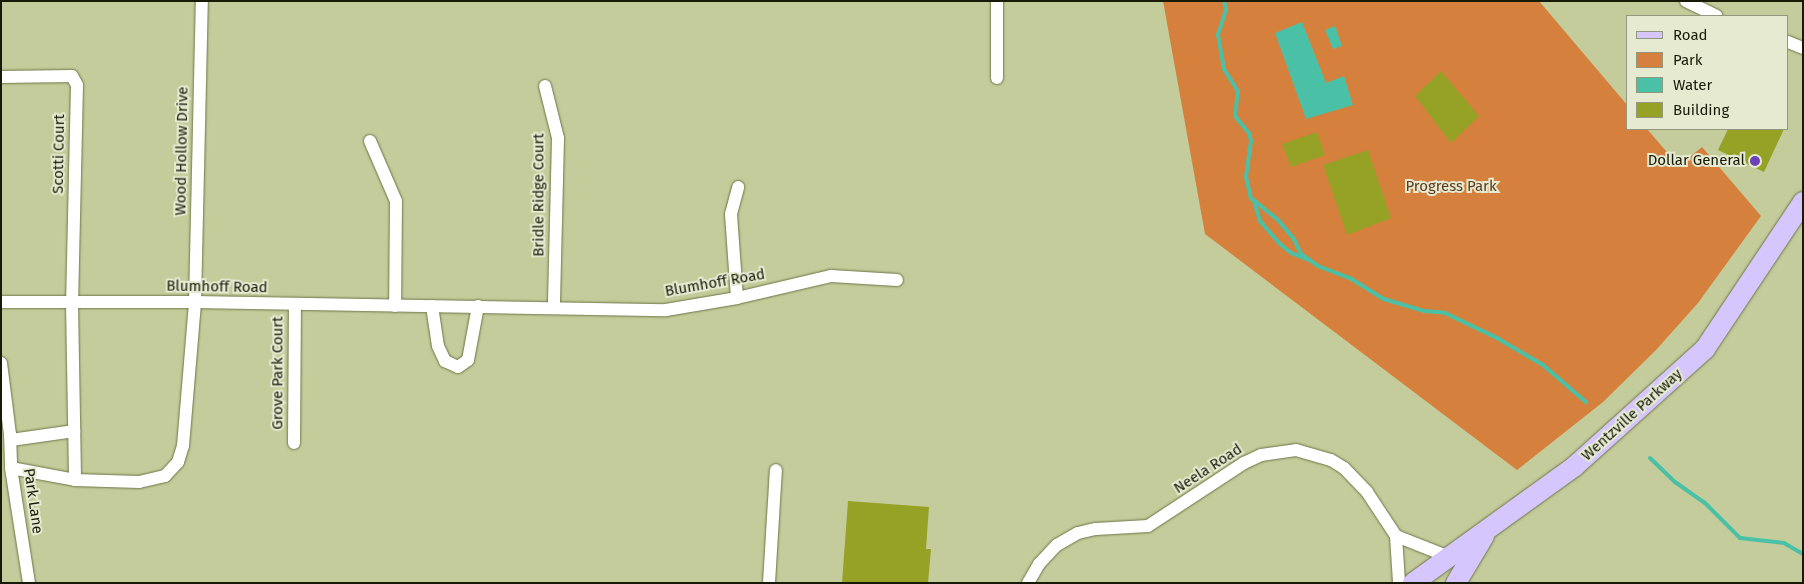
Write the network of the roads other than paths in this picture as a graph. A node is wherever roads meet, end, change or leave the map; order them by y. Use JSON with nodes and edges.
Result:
{"nodes":[{"id":1,"x":202,"y":1,"type":"edge"},
{"id":2,"x":997,"y":1,"type":"edge"},
{"id":3,"x":1686,"y":1,"type":"edge"},
{"id":4,"x":1715,"y":15,"type":"edge"},
{"id":5,"x":1789,"y":42,"type":"edge"},
{"id":6,"x":1803,"y":48,"type":"edge"},
{"id":7,"x":1,"y":77,"type":"edge"},
{"id":8,"x":997,"y":78,"type":"dead end"},
{"id":9,"x":545,"y":86,"type":"dead end"},
{"id":10,"x":370,"y":141,"type":"dead end"},
{"id":11,"x":738,"y":187,"type":"dead end"},
{"id":12,"x":1803,"y":202,"type":"edge"},
{"id":13,"x":897,"y":280,"type":"dead end"},
{"id":14,"x":737,"y":298,"type":"junction"},
{"id":15,"x":1,"y":302,"type":"edge"},
{"id":16,"x":195,"y":302,"type":"junction"},
{"id":17,"x":72,"y":304,"type":"junction"},
{"id":18,"x":295,"y":304,"type":"junction"},
{"id":19,"x":396,"y":306,"type":"junction"},
{"id":20,"x":432,"y":306,"type":"junction"},
{"id":21,"x":478,"y":306,"type":"junction"},
{"id":22,"x":554,"y":306,"type":"junction"},
{"id":23,"x":1,"y":363,"type":"edge"},
{"id":24,"x":74,"y":431,"type":"junction"},
{"id":25,"x":11,"y":440,"type":"junction"},
{"id":26,"x":294,"y":443,"type":"dead end"},
{"id":27,"x":11,"y":468,"type":"junction"},
{"id":28,"x":776,"y":470,"type":"dead end"},
{"id":29,"x":75,"y":480,"type":"junction"},
{"id":30,"x":1489,"y":528,"type":"junction"},
{"id":31,"x":1396,"y":536,"type":"junction"},
{"id":32,"x":1450,"y":557,"type":"junction"},
{"id":33,"x":29,"y":583,"type":"edge"},
{"id":34,"x":768,"y":583,"type":"edge"},
{"id":35,"x":1028,"y":583,"type":"edge"},
{"id":36,"x":1399,"y":583,"type":"edge"},
{"id":37,"x":1413,"y":583,"type":"edge"},
{"id":38,"x":1456,"y":583,"type":"edge"}],
"edges":[{"from":1,"to":16,"type":"street","name":"Wood Hollow Drive"},
{"from":2,"to":8,"type":"street"},
{"from":3,"to":4,"type":"street"},
{"from":5,"to":6,"type":"street"},
{"from":7,"to":17,"type":"street","name":"Scotti Court"},
{"from":9,"to":22,"type":"street","name":"Bridle Ridge Court"},
{"from":10,"to":19,"type":"street"},
{"from":11,"to":14,"type":"street"},
{"from":12,"to":30,"type":"main road","name":"Wentzville Parkway"},
{"from":13,"to":14,"type":"street","name":"Blumhoff Road"},
{"from":14,"to":22,"type":"street","name":"Blumhoff Road"},
{"from":15,"to":17,"type":"street","name":"Blumhoff Road"},
{"from":16,"to":17,"type":"street","name":"Blumhoff Road"},
{"from":16,"to":18,"type":"street","name":"Blumhoff Road"},
{"from":16,"to":29,"type":"street","name":"Wood Hollow Drive"},
{"from":17,"to":24,"type":"street"},
{"from":18,"to":19,"type":"street","name":"Blumhoff Road"},
{"from":18,"to":26,"type":"street","name":"Grove Park Court"},
{"from":19,"to":20,"type":"street","name":"Blumhoff Road"},
{"from":20,"to":21,"type":"street","name":"Blumhoff Road"},
{"from":20,"to":21,"type":"street"},
{"from":21,"to":22,"type":"street","name":"Blumhoff Road"},
{"from":23,"to":25,"type":"street","name":"Park Lane"},
{"from":24,"to":25,"type":"street"},
{"from":24,"to":29,"type":"street"},
{"from":25,"to":27,"type":"street","name":"Park Lane"},
{"from":27,"to":29,"type":"street","name":"Wood Hollow Drive"},
{"from":27,"to":33,"type":"street","name":"Park Lane"},
{"from":28,"to":34,"type":"street"},
{"from":30,"to":32,"type":"main road","name":"Wentzville Parkway"},
{"from":30,"to":38,"type":"main road"},
{"from":31,"to":32,"type":"street"},
{"from":31,"to":35,"type":"street","name":"Neela Road"},
{"from":31,"to":36,"type":"street"},
{"from":32,"to":37,"type":"main road","name":"Wentzville Parkway"}]}
